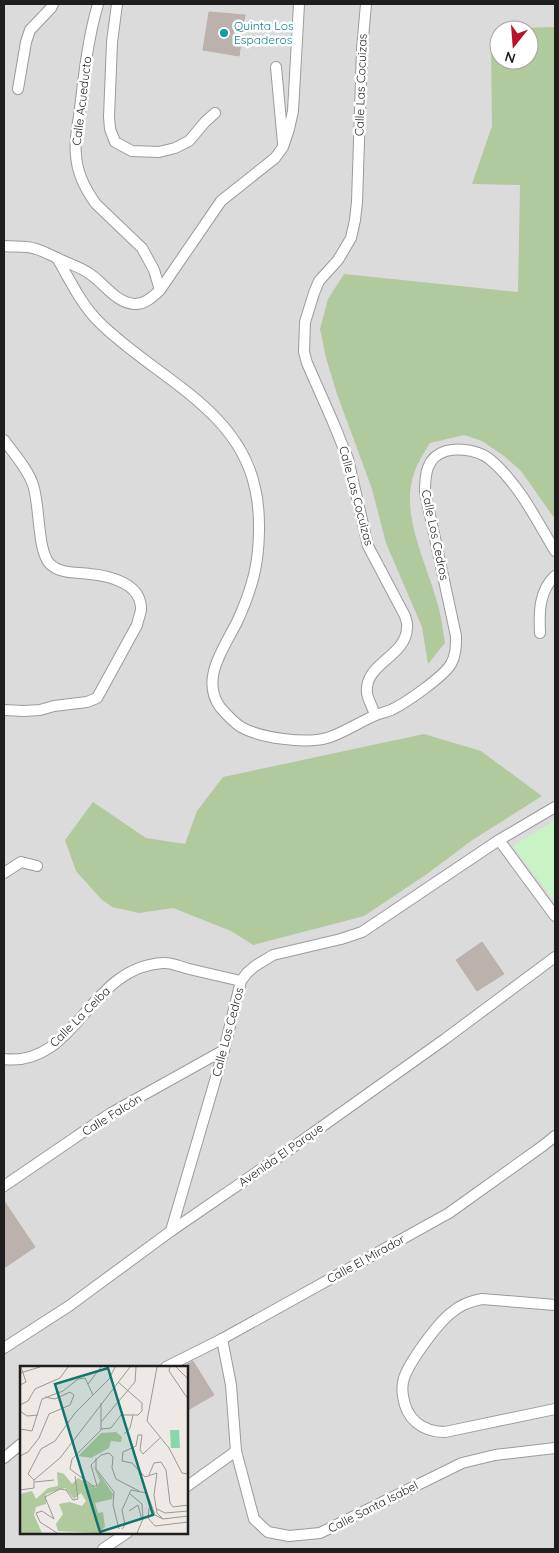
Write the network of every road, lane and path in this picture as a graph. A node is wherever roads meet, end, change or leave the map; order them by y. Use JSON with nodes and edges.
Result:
{"nodes":[{"id":1,"x":53,"y":4,"type":"edge"},
{"id":2,"x":98,"y":4,"type":"edge"},
{"id":3,"x":117,"y":4,"type":"edge"},
{"id":4,"x":299,"y":4,"type":"edge"},
{"id":5,"x":359,"y":4,"type":"edge"},
{"id":6,"x":366,"y":9,"type":"edge"},
{"id":7,"x":276,"y":67,"type":"dead end"},
{"id":8,"x":18,"y":89,"type":"dead end"},
{"id":9,"x":215,"y":113,"type":"dead end"},
{"id":10,"x":283,"y":147,"type":"junction"},
{"id":11,"x":4,"y":246,"type":"edge"},
{"id":12,"x":57,"y":258,"type":"junction"},
{"id":13,"x":160,"y":290,"type":"junction"},
{"id":14,"x":4,"y":440,"type":"edge"},
{"id":15,"x":555,"y":551,"type":"edge"},
{"id":16,"x":555,"y":576,"type":"edge"},
{"id":17,"x":540,"y":633,"type":"dead end"},
{"id":18,"x":4,"y":710,"type":"edge"},
{"id":19,"x":375,"y":715,"type":"junction"},
{"id":20,"x":555,"y":808,"type":"edge"},
{"id":21,"x":499,"y":840,"type":"junction"},
{"id":22,"x":37,"y":866,"type":"dead end"},
{"id":23,"x":4,"y":873,"type":"edge"},
{"id":24,"x":555,"y":916,"type":"edge"},
{"id":25,"x":555,"y":957,"type":"edge"},
{"id":26,"x":241,"y":981,"type":"junction"},
{"id":27,"x":224,"y":1050,"type":"junction"},
{"id":28,"x":4,"y":1059,"type":"edge"},
{"id":29,"x":555,"y":1136,"type":"edge"},
{"id":30,"x":4,"y":1186,"type":"edge"},
{"id":31,"x":171,"y":1231,"type":"junction"},
{"id":32,"x":555,"y":1305,"type":"edge"},
{"id":33,"x":222,"y":1339,"type":"junction"},
{"id":34,"x":4,"y":1348,"type":"edge"},
{"id":35,"x":168,"y":1366,"type":"edge"},
{"id":36,"x":555,"y":1409,"type":"edge"},
{"id":37,"x":20,"y":1445,"type":"edge"},
{"id":38,"x":555,"y":1448,"type":"edge"},
{"id":39,"x":236,"y":1451,"type":"junction"},
{"id":40,"x":4,"y":1458,"type":"edge"},
{"id":41,"x":188,"y":1486,"type":"edge"},
{"id":42,"x":127,"y":1533,"type":"edge"},
{"id":43,"x":103,"y":1549,"type":"edge"}],
"edges":[{"from":1,"to":8,"type":"street"},
{"from":2,"to":13,"type":"street","name":"Calle Acueducto"},
{"from":3,"to":9,"type":"street"},
{"from":4,"to":10,"type":"street"},
{"from":5,"to":6,"type":"street","name":"Calle Las Cocuizas"},
{"from":6,"to":19,"type":"street","name":"Calle Las Cocuizas"},
{"from":7,"to":10,"type":"street"},
{"from":10,"to":13,"type":"street"},
{"from":11,"to":12,"type":"street"},
{"from":12,"to":13,"type":"street"},
{"from":12,"to":19,"type":"street"},
{"from":14,"to":18,"type":"street"},
{"from":15,"to":19,"type":"street","name":"Calle Los Cedros"},
{"from":16,"to":17,"type":"street"},
{"from":20,"to":21,"type":"street","name":"Calle Los Cedros"},
{"from":21,"to":24,"type":"street"},
{"from":21,"to":26,"type":"street","name":"Calle Los Cedros"},
{"from":22,"to":23,"type":"street"},
{"from":25,"to":31,"type":"street","name":"Avenida El Parque"},
{"from":26,"to":27,"type":"street","name":"Calle Los Cedros"},
{"from":26,"to":28,"type":"street","name":"Calle La Ceiba"},
{"from":27,"to":30,"type":"street","name":"Calle Falcón"},
{"from":27,"to":31,"type":"street","name":"Calle Los Cedros"},
{"from":29,"to":33,"type":"street","name":"Calle El Mirador"},
{"from":31,"to":34,"type":"street","name":"Avenida El Parque"},
{"from":32,"to":36,"type":"street"},
{"from":33,"to":35,"type":"street","name":"Calle El Mirador"},
{"from":33,"to":39,"type":"street","name":"Calle Santa Isabel"},
{"from":37,"to":40,"type":"street"},
{"from":38,"to":39,"type":"street","name":"Calle Santa Isabel"},
{"from":39,"to":41,"type":"street"},
{"from":42,"to":43,"type":"street"}]}
